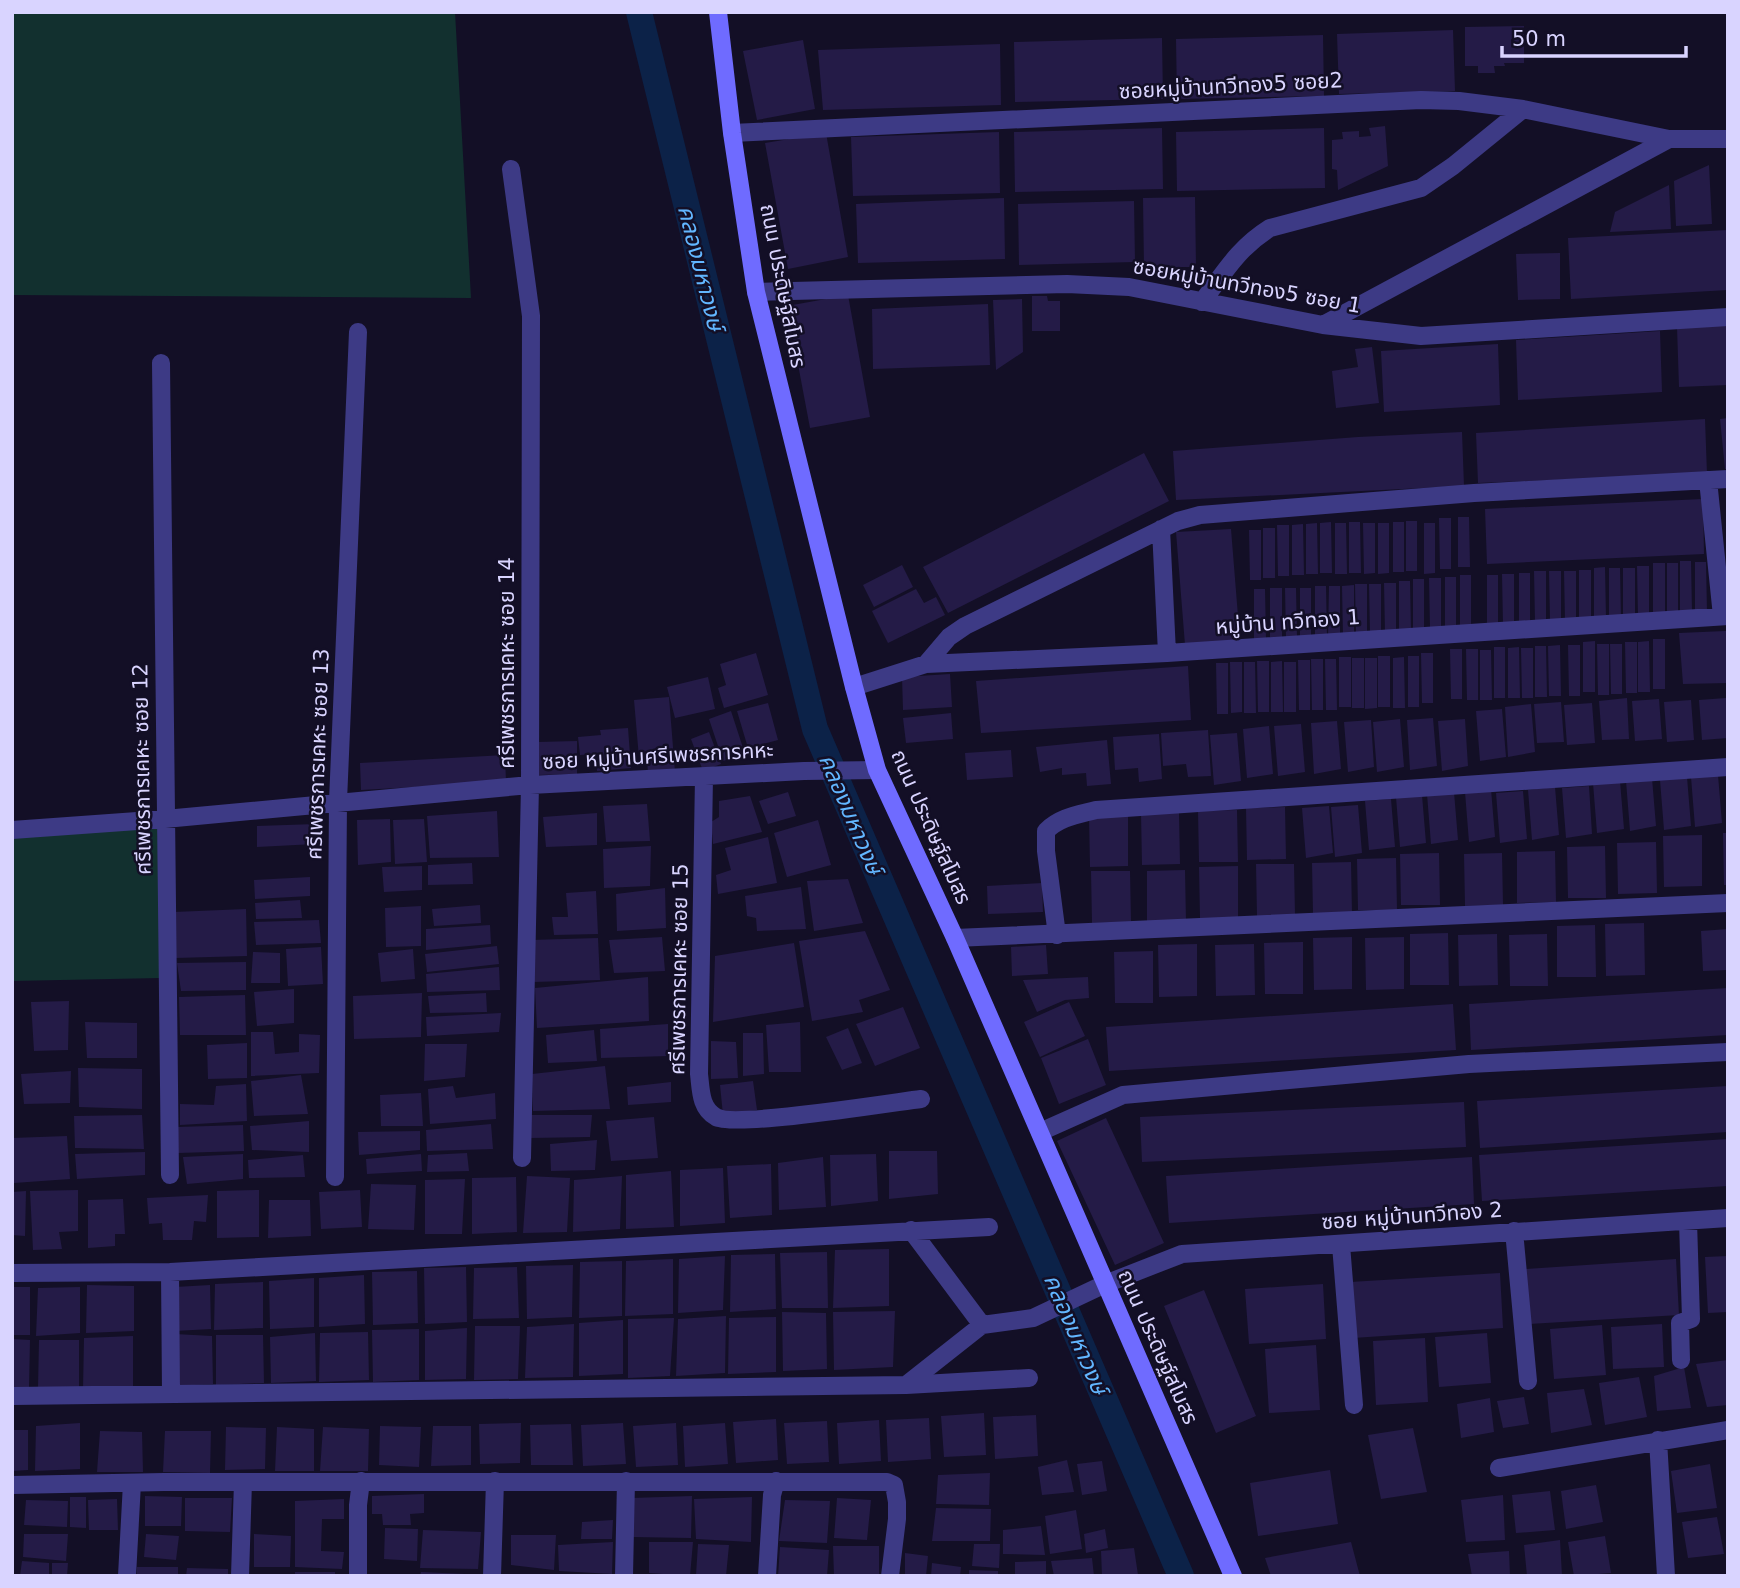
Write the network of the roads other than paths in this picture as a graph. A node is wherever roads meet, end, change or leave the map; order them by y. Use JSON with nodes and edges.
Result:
{"nodes":[{"id":1,"x":718,"y":12,"type":"edge"},
{"id":2,"x":1523,"y":109,"type":"junction"},
{"id":3,"x":733,"y":133,"type":"junction"},
{"id":4,"x":1669,"y":139,"type":"junction"},
{"id":5,"x":1728,"y":139,"type":"edge"},
{"id":6,"x":511,"y":169,"type":"dead end"},
{"id":7,"x":757,"y":292,"type":"junction"},
{"id":8,"x":1202,"y":302,"type":"junction"},
{"id":9,"x":1728,"y":317,"type":"edge"},
{"id":10,"x":1323,"y":325,"type":"junction"},
{"id":11,"x":358,"y":332,"type":"dead end"},
{"id":12,"x":161,"y":363,"type":"dead end"},
{"id":13,"x":1728,"y":479,"type":"edge"},
{"id":14,"x":1708,"y":480,"type":"junction"},
{"id":15,"x":1161,"y":529,"type":"junction"},
{"id":16,"x":1725,"y":616,"type":"edge"},
{"id":17,"x":1167,"y":653,"type":"junction"},
{"id":18,"x":926,"y":664,"type":"junction"},
{"id":19,"x":854,"y":688,"type":"junction"},
{"id":20,"x":1728,"y":768,"type":"edge"},
{"id":21,"x":877,"y":770,"type":"junction"},
{"id":22,"x":704,"y":777,"type":"junction"},
{"id":23,"x":530,"y":785,"type":"junction"},
{"id":24,"x":338,"y":802,"type":"junction"},
{"id":25,"x":164,"y":819,"type":"junction"},
{"id":26,"x":12,"y":830,"type":"edge"},
{"id":27,"x":1728,"y":903,"type":"edge"},
{"id":28,"x":1057,"y":935,"type":"junction"},
{"id":29,"x":955,"y":938,"type":"junction"},
{"id":30,"x":1728,"y":1052,"type":"edge"},
{"id":31,"x":921,"y":1099,"type":"dead end"},
{"id":32,"x":1040,"y":1132,"type":"junction"},
{"id":33,"x":522,"y":1158,"type":"dead end"},
{"id":34,"x":170,"y":1175,"type":"dead end"},
{"id":35,"x":335,"y":1177,"type":"dead end"},
{"id":36,"x":1728,"y":1218,"type":"edge"},
{"id":37,"x":1688,"y":1221,"type":"junction"},
{"id":38,"x":989,"y":1227,"type":"dead end"},
{"id":39,"x":911,"y":1230,"type":"junction"},
{"id":40,"x":1514,"y":1231,"type":"junction"},
{"id":41,"x":1341,"y":1245,"type":"junction"},
{"id":42,"x":170,"y":1272,"type":"junction"},
{"id":43,"x":12,"y":1273,"type":"edge"},
{"id":44,"x":1097,"y":1288,"type":"junction"},
{"id":45,"x":982,"y":1325,"type":"junction"},
{"id":46,"x":1681,"y":1360,"type":"dead end"},
{"id":47,"x":1029,"y":1378,"type":"dead end"},
{"id":48,"x":1528,"y":1381,"type":"dead end"},
{"id":49,"x":906,"y":1385,"type":"junction"},
{"id":50,"x":171,"y":1394,"type":"junction"},
{"id":51,"x":12,"y":1396,"type":"edge"},
{"id":52,"x":1354,"y":1405,"type":"dead end"},
{"id":53,"x":1728,"y":1430,"type":"edge"},
{"id":54,"x":1658,"y":1440,"type":"junction"},
{"id":55,"x":1499,"y":1468,"type":"dead end"},
{"id":56,"x":361,"y":1481,"type":"junction"},
{"id":57,"x":495,"y":1481,"type":"junction"},
{"id":58,"x":626,"y":1481,"type":"junction"},
{"id":59,"x":776,"y":1481,"type":"junction"},
{"id":60,"x":243,"y":1482,"type":"junction"},
{"id":61,"x":132,"y":1483,"type":"junction"},
{"id":62,"x":12,"y":1485,"type":"edge"},
{"id":63,"x":127,"y":1576,"type":"edge"},
{"id":64,"x":240,"y":1576,"type":"edge"},
{"id":65,"x":358,"y":1576,"type":"edge"},
{"id":66,"x":492,"y":1576,"type":"edge"},
{"id":67,"x":624,"y":1576,"type":"edge"},
{"id":68,"x":767,"y":1576,"type":"edge"},
{"id":69,"x":890,"y":1576,"type":"edge"},
{"id":70,"x":1233,"y":1576,"type":"edge"},
{"id":71,"x":1666,"y":1576,"type":"edge"}],
"edges":[{"from":1,"to":3,"type":"street","name":"ถนน ประดิษฐ์สโมสร"},
{"from":2,"to":3,"type":"street","name":"ซอยหมู่บ้านทวีทอง5 ซอย2"},
{"from":2,"to":4,"type":"street","name":"ซอยหมู่บ้านทวีทอง5 ซอย2"},
{"from":2,"to":8,"type":"street"},
{"from":3,"to":7,"type":"street","name":"ถนน ประดิษฐ์สโมสร"},
{"from":4,"to":5,"type":"street","name":"ซอยหมู่บ้านทวีทอง5 ซอย2"},
{"from":4,"to":10,"type":"street"},
{"from":6,"to":23,"type":"street","name":"ศรีเพชรการเคหะ ซอย 14"},
{"from":7,"to":8,"type":"street","name":"ซอยหมู่บ้านทวีทอง5 ซอย 1"},
{"from":7,"to":19,"type":"street","name":"ถนน ประดิษฐ์สโมสร"},
{"from":8,"to":10,"type":"street","name":"ซอยหมู่บ้านทวีทอง5 ซอย 1"},
{"from":9,"to":10,"type":"street","name":"ซอยหมู่บ้านทวีทอง5 ซอย 1"},
{"from":11,"to":24,"type":"street","name":"ศรีเพชรการเคหะ ซอย 13"},
{"from":12,"to":25,"type":"street","name":"ศรีเพชรการเคหะ ซอย 12"},
{"from":13,"to":14,"type":"street"},
{"from":14,"to":15,"type":"street"},
{"from":14,"to":16,"type":"street"},
{"from":15,"to":17,"type":"street"},
{"from":15,"to":18,"type":"street"},
{"from":16,"to":17,"type":"street","name":"หมู่บ้าน ทวีทอง 1"},
{"from":17,"to":18,"type":"street","name":"หมู่บ้าน ทวีทอง 1"},
{"from":18,"to":19,"type":"street","name":"หมู่บ้าน ทวีทอง 1"},
{"from":19,"to":21,"type":"street","name":"ถนน ประดิษฐ์สโมสร"},
{"from":20,"to":28,"type":"street"},
{"from":21,"to":22,"type":"street","name":"ซอย หมู่บ้านศรีเพชรการคหะ"},
{"from":21,"to":29,"type":"street","name":"ถนน ประดิษฐ์สโมสร"},
{"from":22,"to":23,"type":"street","name":"ซอย หมู่บ้านศรีเพชรการคหะ"},
{"from":22,"to":31,"type":"street","name":"ศรีเพชรการเคหะ ซอย 15"},
{"from":23,"to":24,"type":"street","name":"ซอย หมู่บ้านศรีเพชรการคหะ"},
{"from":23,"to":33,"type":"street","name":"ศรีเพชรการเคหะ ซอย 14"},
{"from":24,"to":25,"type":"street","name":"ซอย หมู่บ้านศรีเพชรการคหะ"},
{"from":24,"to":35,"type":"street","name":"ศรีเพชรการเคหะ ซอย 13"},
{"from":25,"to":26,"type":"street","name":"ซอย หมู่บ้านศรีเพชรการคหะ"},
{"from":25,"to":34,"type":"street","name":"ศรีเพชรการเคหะ ซอย 12"},
{"from":27,"to":28,"type":"street"},
{"from":28,"to":29,"type":"street"},
{"from":29,"to":32,"type":"street","name":"ถนน ประดิษฐ์สโมสร"},
{"from":30,"to":32,"type":"street"},
{"from":32,"to":44,"type":"street","name":"ถนน ประดิษฐ์สโมสร"},
{"from":36,"to":37,"type":"street","name":"ซอย หมู่บ้านทวีทอง 2"},
{"from":37,"to":40,"type":"street","name":"ซอย หมู่บ้านทวีทอง 2"},
{"from":37,"to":46,"type":"street"},
{"from":38,"to":39,"type":"street"},
{"from":39,"to":42,"type":"street"},
{"from":39,"to":45,"type":"street"},
{"from":40,"to":41,"type":"street","name":"ซอย หมู่บ้านทวีทอง 2"},
{"from":40,"to":48,"type":"street"},
{"from":41,"to":44,"type":"street","name":"ซอย หมู่บ้านทวีทอง 2"},
{"from":41,"to":52,"type":"street"},
{"from":42,"to":43,"type":"street"},
{"from":42,"to":50,"type":"street"},
{"from":44,"to":45,"type":"street","name":"ซอย หมู่บ้านทวีทอง 2"},
{"from":44,"to":70,"type":"street","name":"ถนน ประดิษฐ์สโมสร"},
{"from":45,"to":49,"type":"street"},
{"from":47,"to":49,"type":"street"},
{"from":49,"to":50,"type":"street"},
{"from":50,"to":51,"type":"street"},
{"from":53,"to":54,"type":"street"},
{"from":54,"to":55,"type":"street"},
{"from":54,"to":71,"type":"street"},
{"from":56,"to":57,"type":"street"},
{"from":56,"to":60,"type":"street"},
{"from":56,"to":65,"type":"street"},
{"from":57,"to":58,"type":"street"},
{"from":57,"to":66,"type":"street"},
{"from":58,"to":59,"type":"street"},
{"from":58,"to":67,"type":"street"},
{"from":59,"to":68,"type":"street"},
{"from":59,"to":69,"type":"street"},
{"from":60,"to":61,"type":"street"},
{"from":60,"to":64,"type":"street"},
{"from":61,"to":62,"type":"street"},
{"from":61,"to":63,"type":"street"}]}
